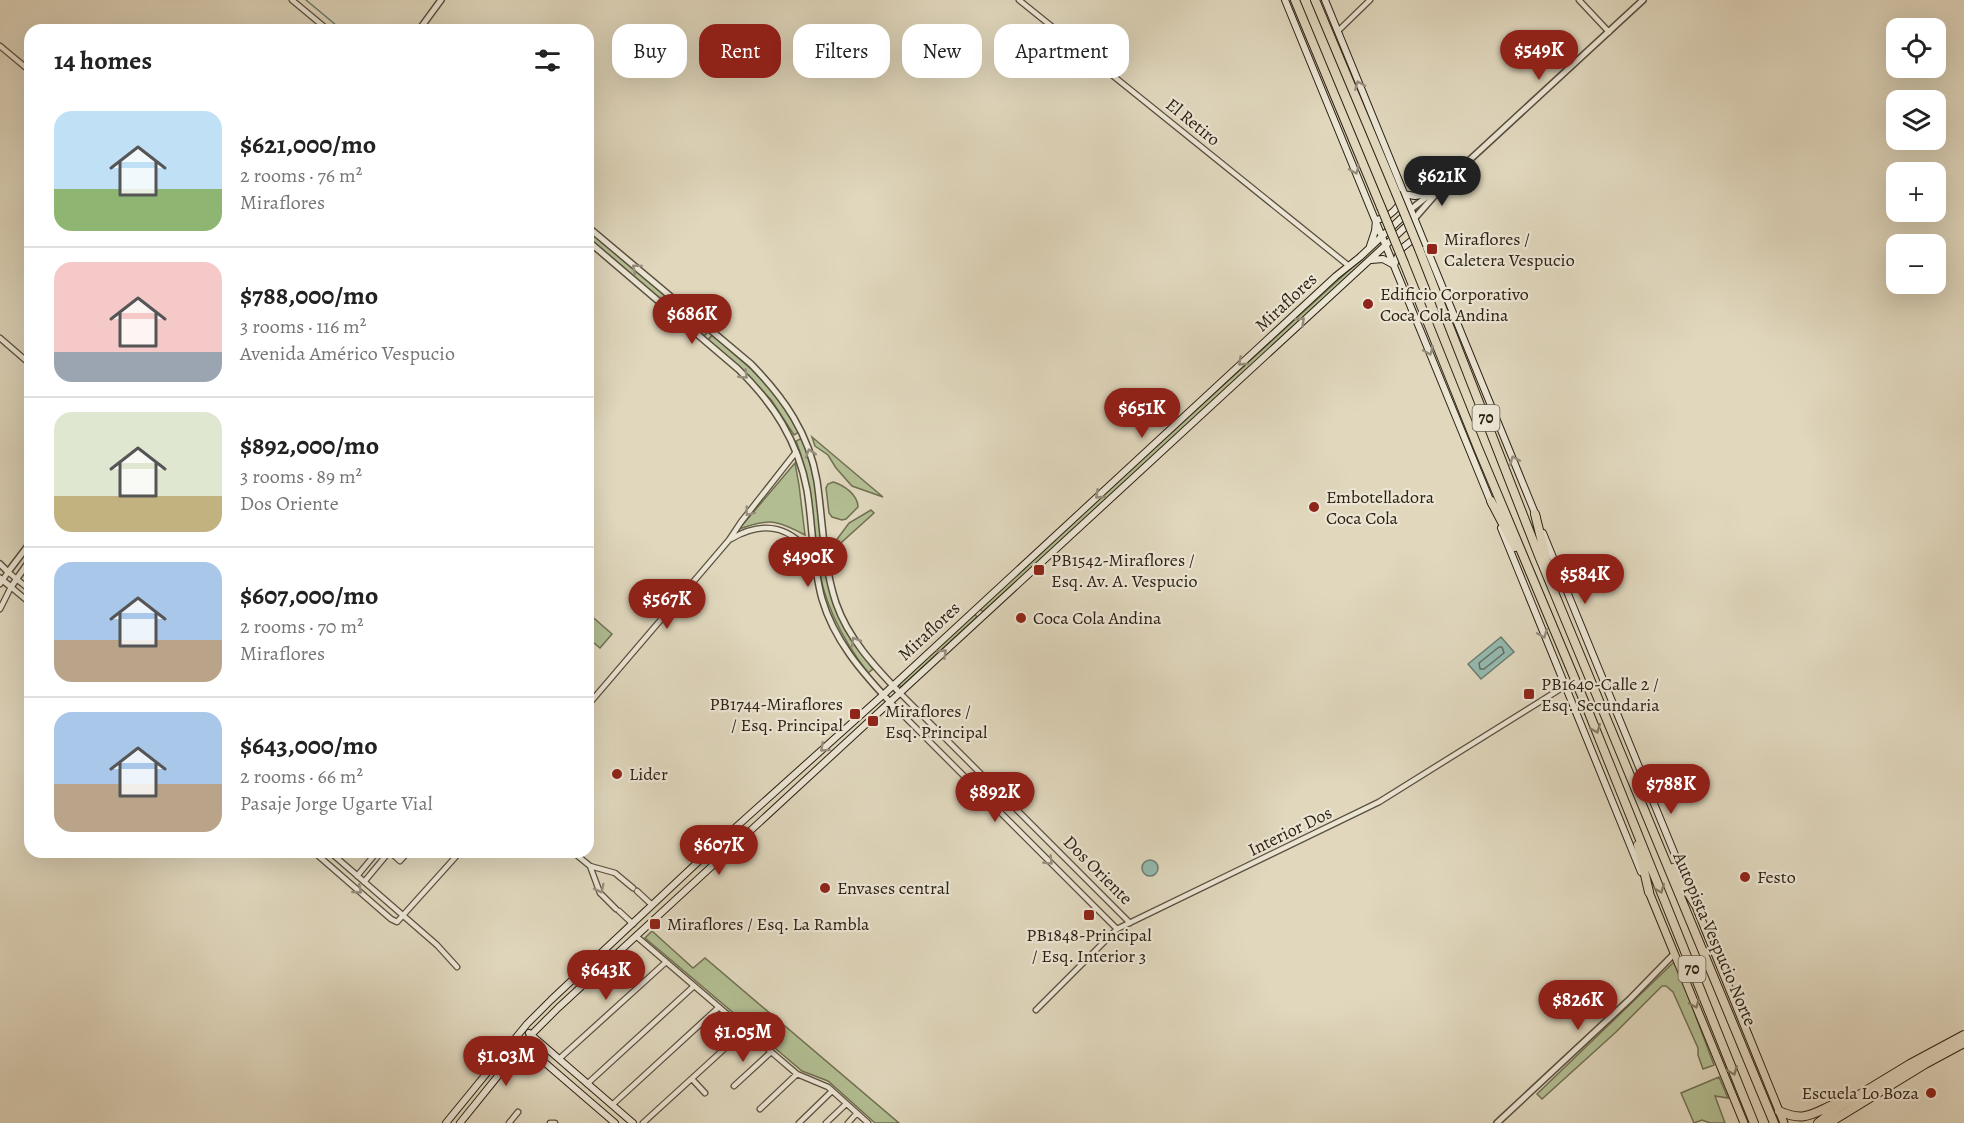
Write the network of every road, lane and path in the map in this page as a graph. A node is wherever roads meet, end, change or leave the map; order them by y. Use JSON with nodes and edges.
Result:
{"nodes":[{"id":1,"x":292,"y":0,"type":"edge"},
{"id":2,"x":441,"y":0,"type":"edge"},
{"id":3,"x":1019,"y":0,"type":"edge"},
{"id":4,"x":1285,"y":0,"type":"edge"},
{"id":5,"x":1295,"y":0,"type":"edge"},
{"id":6,"x":1316,"y":0,"type":"edge"},
{"id":7,"x":1325,"y":0,"type":"edge"},
{"id":8,"x":1370,"y":0,"type":"edge"},
{"id":9,"x":1579,"y":0,"type":"edge"},
{"id":10,"x":1643,"y":0,"type":"edge"},
{"id":11,"x":321,"y":24,"type":"edge"},
{"id":12,"x":423,"y":24,"type":"edge"},
{"id":13,"x":1338,"y":31,"type":"junction"},
{"id":14,"x":1609,"y":32,"type":"junction"},
{"id":15,"x":0,"y":46,"type":"edge"},
{"id":16,"x":24,"y":66,"type":"edge"},
{"id":17,"x":1449,"y":179,"type":"junction"},
{"id":18,"x":1399,"y":193,"type":"junction"},
{"id":19,"x":1429,"y":194,"type":"junction"},
{"id":20,"x":1410,"y":210,"type":"junction"},
{"id":21,"x":1414,"y":219,"type":"junction"},
{"id":22,"x":1376,"y":220,"type":"junction"},
{"id":23,"x":594,"y":231,"type":"edge"},
{"id":24,"x":1383,"y":236,"type":"junction"},
{"id":25,"x":1422,"y":237,"type":"junction"},
{"id":26,"x":594,"y":246,"type":"edge"},
{"id":27,"x":1386,"y":246,"type":"junction"},
{"id":28,"x":1368,"y":250,"type":"junction"},
{"id":29,"x":1371,"y":260,"type":"junction"},
{"id":30,"x":1399,"y":264,"type":"junction"},
{"id":31,"x":1349,"y":266,"type":"junction"},
{"id":32,"x":712,"y":332,"type":"junction"},
{"id":33,"x":0,"y":338,"type":"edge"},
{"id":34,"x":705,"y":340,"type":"junction"},
{"id":35,"x":24,"y":359,"type":"edge"},
{"id":36,"x":796,"y":452,"type":"junction"},
{"id":37,"x":1491,"y":501,"type":"junction"},
{"id":38,"x":1535,"y":514,"type":"junction"},
{"id":39,"x":729,"y":540,"type":"junction"},
{"id":40,"x":24,"y":551,"type":"edge"},
{"id":41,"x":814,"y":559,"type":"junction"},
{"id":42,"x":0,"y":564,"type":"edge"},
{"id":43,"x":24,"y":569,"type":"edge"},
{"id":44,"x":9,"y":572,"type":"junction"},
{"id":45,"x":17,"y":579,"type":"junction"},
{"id":46,"x":1,"y":581,"type":"edge"},
{"id":47,"x":24,"y":585,"type":"edge"},
{"id":48,"x":11,"y":588,"type":"junction"},
{"id":49,"x":1552,"y":588,"type":"junction"},
{"id":50,"x":1541,"y":595,"type":"junction"},
{"id":51,"x":24,"y":598,"type":"edge"},
{"id":52,"x":0,"y":609,"type":"edge"},
{"id":53,"x":975,"y":609,"type":"junction"},
{"id":54,"x":984,"y":615,"type":"junction"},
{"id":55,"x":879,"y":671,"type":"junction"},
{"id":56,"x":869,"y":680,"type":"junction"},
{"id":57,"x":892,"y":686,"type":"junction"},
{"id":58,"x":1565,"y":686,"type":"junction"},
{"id":59,"x":899,"y":692,"type":"junction"},
{"id":60,"x":883,"y":695,"type":"junction"},
{"id":61,"x":594,"y":698,"type":"edge"},
{"id":62,"x":889,"y":701,"type":"junction"},
{"id":63,"x":753,"y":811,"type":"junction"},
{"id":64,"x":1631,"y":816,"type":"junction"},
{"id":65,"x":761,"y":821,"type":"junction"},
{"id":66,"x":1657,"y":842,"type":"junction"},
{"id":67,"x":321,"y":858,"type":"edge"},
{"id":68,"x":337,"y":858,"type":"edge"},
{"id":69,"x":372,"y":858,"type":"edge"},
{"id":70,"x":384,"y":858,"type":"edge"},
{"id":71,"x":455,"y":858,"type":"edge"},
{"id":72,"x":580,"y":858,"type":"edge"},
{"id":73,"x":590,"y":866,"type":"junction"},
{"id":74,"x":357,"y":876,"type":"junction"},
{"id":75,"x":364,"y":882,"type":"junction"},
{"id":76,"x":1649,"y":892,"type":"junction"},
{"id":77,"x":1695,"y":904,"type":"junction"},
{"id":78,"x":652,"y":905,"type":"junction"},
{"id":79,"x":404,"y":916,"type":"junction"},
{"id":80,"x":1130,"y":923,"type":"junction"},
{"id":81,"x":633,"y":924,"type":"junction"},
{"id":82,"x":1117,"y":929,"type":"junction"},
{"id":83,"x":636,"y":936,"type":"junction"},
{"id":84,"x":1674,"y":954,"type":"junction"},
{"id":85,"x":666,"y":962,"type":"junction"},
{"id":86,"x":457,"y":968,"type":"dead end"},
{"id":87,"x":694,"y":986,"type":"junction"},
{"id":88,"x":550,"y":1000,"type":"junction"},
{"id":89,"x":719,"y":1007,"type":"junction"},
{"id":90,"x":558,"y":1008,"type":"junction"},
{"id":91,"x":1036,"y":1010,"type":"dead end"},
{"id":92,"x":524,"y":1029,"type":"junction"},
{"id":93,"x":745,"y":1029,"type":"junction"},
{"id":94,"x":1964,"y":1029,"type":"edge"},
{"id":95,"x":531,"y":1035,"type":"junction"},
{"id":96,"x":1964,"y":1035,"type":"edge"},
{"id":97,"x":516,"y":1039,"type":"junction"},
{"id":98,"x":1964,"y":1043,"type":"edge"},
{"id":99,"x":524,"y":1045,"type":"junction"},
{"id":100,"x":1964,"y":1048,"type":"edge"},
{"id":101,"x":1942,"y":1050,"type":"junction"},
{"id":102,"x":771,"y":1052,"type":"junction"},
{"id":103,"x":559,"y":1059,"type":"junction"},
{"id":104,"x":797,"y":1074,"type":"junction"},
{"id":105,"x":692,"y":1079,"type":"junction"},
{"id":106,"x":587,"y":1084,"type":"junction"},
{"id":107,"x":734,"y":1086,"type":"dead end"},
{"id":108,"x":832,"y":1091,"type":"junction"},
{"id":109,"x":705,"y":1093,"type":"dead end"},
{"id":110,"x":1849,"y":1101,"type":"junction"},
{"id":111,"x":846,"y":1104,"type":"junction"},
{"id":112,"x":612,"y":1105,"type":"junction"},
{"id":113,"x":760,"y":1108,"type":"dead end"},
{"id":114,"x":1779,"y":1111,"type":"junction"},
{"id":115,"x":518,"y":1112,"type":"dead end"},
{"id":116,"x":857,"y":1113,"type":"junction"},
{"id":117,"x":446,"y":1123,"type":"edge"},
{"id":118,"x":460,"y":1123,"type":"edge"},
{"id":119,"x":509,"y":1123,"type":"edge"},
{"id":120,"x":615,"y":1123,"type":"edge"},
{"id":121,"x":633,"y":1123,"type":"edge"},
{"id":122,"x":643,"y":1123,"type":"edge"},
{"id":123,"x":799,"y":1123,"type":"edge"},
{"id":124,"x":826,"y":1123,"type":"edge"},
{"id":125,"x":848,"y":1123,"type":"edge"},
{"id":126,"x":868,"y":1123,"type":"edge"},
{"id":127,"x":1497,"y":1123,"type":"edge"},
{"id":128,"x":1744,"y":1123,"type":"edge"},
{"id":129,"x":1754,"y":1123,"type":"edge"},
{"id":130,"x":1774,"y":1123,"type":"edge"},
{"id":131,"x":1784,"y":1123,"type":"edge"},
{"id":132,"x":1818,"y":1123,"type":"edge"},
{"id":133,"x":1829,"y":1123,"type":"edge"}],
"edges":[{"from":1,"to":11,"type":"street"},
{"from":2,"to":12,"type":"street"},
{"from":3,"to":31,"type":"street","name":"El Retiro"},
{"from":4,"to":22,"type":"main road","one_way":true},
{"from":5,"to":30,"type":"highway","name":"Autopista Vespucio Norte","number":"70","bridge":true},
{"from":6,"to":18,"type":"highway","name":"Autopista Vespucio Norte","number":"70"},
{"from":7,"to":13,"type":"main road"},
{"from":8,"to":13,"type":"street"},
{"from":9,"to":14,"type":"street"},
{"from":10,"to":14,"type":"street","name":"Miraflores"},
{"from":18,"to":13,"type":"main road","one_way":true},
{"from":14,"to":17,"type":"street","name":"Miraflores"},
{"from":15,"to":16,"type":"street"},
{"from":17,"to":19,"type":"street","name":"Miraflores"},
{"from":17,"to":21,"type":"street","name":"Miraflores"},
{"from":18,"to":19,"type":"main road"},
{"from":18,"to":20,"type":"main road"},
{"from":18,"to":22,"type":"main road"},
{"from":18,"to":49,"type":"highway","name":"Autopista Vespucio Norte","number":"70","bridge":true},
{"from":19,"to":20,"type":"street","name":"Miraflores"},
{"from":20,"to":21,"type":"main road"},
{"from":20,"to":24,"type":"main road","name":"Miraflores"},
{"from":21,"to":25,"type":"main road"},
{"from":21,"to":27,"type":"main road","name":"Miraflores"},
{"from":22,"to":24,"type":"main road"},
{"from":22,"to":28,"type":"main road"},
{"from":32,"to":23,"type":"street","name":"Dos Oriente","one_way":true},
{"from":24,"to":27,"type":"main road"},
{"from":24,"to":28,"type":"main road","name":"Miraflores"},
{"from":25,"to":30,"type":"main road"},
{"from":38,"to":25,"type":"main road","one_way":true},
{"from":26,"to":34,"type":"street","name":"Dos Oriente"},
{"from":27,"to":29,"type":"main road","name":"Miraflores"},
{"from":27,"to":30,"type":"main road"},
{"from":28,"to":31,"type":"main road","name":"Miraflores"},
{"from":29,"to":30,"type":"main road"},
{"from":54,"to":29,"type":"main road","name":"Miraflores","one_way":true},
{"from":30,"to":37,"type":"main road","one_way":true},
{"from":30,"to":50,"type":"highway","name":"Autopista Vespucio Norte","number":"70"},
{"from":31,"to":53,"type":"main road","name":"Miraflores","one_way":true},
{"from":32,"to":34,"type":"street"},
{"from":55,"to":32,"type":"street","name":"Dos Oriente","one_way":true},
{"from":33,"to":35,"type":"street"},
{"from":34,"to":36,"type":"street","name":"Dos Oriente","one_way":true},
{"from":36,"to":39,"type":"street","one_way":true},
{"from":36,"to":41,"type":"street","name":"Dos Oriente"},
{"from":37,"to":50,"type":"highway"},
{"from":37,"to":58,"type":"main road","one_way":true},
{"from":38,"to":49,"type":"highway"},
{"from":38,"to":77,"type":"main road"},
{"from":39,"to":41,"type":"street"},
{"from":39,"to":61,"type":"street"},
{"from":40,"to":44,"type":"street"},
{"from":41,"to":56,"type":"street","name":"Dos Oriente"},
{"from":42,"to":44,"type":"street"},
{"from":43,"to":45,"type":"street"},
{"from":44,"to":45,"type":"street"},
{"from":44,"to":46,"type":"street"},
{"from":45,"to":47,"type":"street"},
{"from":45,"to":48,"type":"street"},
{"from":46,"to":48,"type":"street"},
{"from":48,"to":51,"type":"street"},
{"from":48,"to":52,"type":"street"},
{"from":49,"to":66,"type":"highway","name":"Autopista Vespucio Norte","number":"70"},
{"from":50,"to":64,"type":"highway","name":"Autopista Vespucio Norte","number":"70","one_way":true},
{"from":53,"to":54,"type":"main road"},
{"from":53,"to":57,"type":"main road","name":"Miraflores"},
{"from":59,"to":54,"type":"main road","name":"Miraflores","one_way":true},
{"from":55,"to":56,"type":"street"},
{"from":55,"to":57,"type":"street","name":"Dos Oriente"},
{"from":56,"to":60,"type":"street","name":"Dos Oriente"},
{"from":57,"to":59,"type":"street","name":"Dos Oriente"},
{"from":57,"to":60,"type":"main road","name":"Miraflores"},
{"from":58,"to":76,"type":"main road"},
{"from":58,"to":80,"type":"street","name":"Interior Dos"},
{"from":59,"to":62,"type":"main road","name":"Miraflores"},
{"from":59,"to":80,"type":"street","name":"Dos Oriente"},
{"from":60,"to":62,"type":"street","name":"Dos Oriente"},
{"from":60,"to":63,"type":"main road","name":"Miraflores","one_way":true},
{"from":62,"to":65,"type":"main road","name":"Miraflores"},
{"from":62,"to":82,"type":"street","name":"Dos Oriente","one_way":true},
{"from":63,"to":65,"type":"main road"},
{"from":63,"to":78,"type":"main road","name":"Miraflores"},
{"from":64,"to":76,"type":"highway"},
{"from":64,"to":129,"type":"highway","name":"Autopista Vespucio Norte","number":"70","one_way":true},
{"from":65,"to":83,"type":"main road","name":"Miraflores"},
{"from":66,"to":77,"type":"highway"},
{"from":66,"to":130,"type":"highway","name":"Autopista Vespucio Norte","number":"70"},
{"from":67,"to":79,"type":"street","one_way":true},
{"from":68,"to":74,"type":"street"},
{"from":69,"to":74,"type":"street"},
{"from":70,"to":75,"type":"street"},
{"from":71,"to":79,"type":"street"},
{"from":72,"to":73,"type":"street"},
{"from":73,"to":78,"type":"street"},
{"from":73,"to":81,"type":"street","one_way":true},
{"from":74,"to":75,"type":"street"},
{"from":75,"to":79,"type":"street"},
{"from":76,"to":84,"type":"main road"},
{"from":77,"to":114,"type":"main road"},
{"from":78,"to":81,"type":"main road","name":"Miraflores"},
{"from":79,"to":86,"type":"street"},
{"from":80,"to":82,"type":"street","name":"Interior Dos"},
{"from":81,"to":88,"type":"main road","name":"Miraflores"},
{"from":82,"to":91,"type":"street","name":"Interior Dos"},
{"from":83,"to":85,"type":"street"},
{"from":83,"to":90,"type":"main road","name":"Miraflores"},
{"from":84,"to":127,"type":"street"},
{"from":84,"to":128,"type":"main road","one_way":true},
{"from":85,"to":87,"type":"street"},
{"from":85,"to":103,"type":"street"},
{"from":87,"to":89,"type":"street"},
{"from":87,"to":106,"type":"street"},
{"from":88,"to":90,"type":"main road"},
{"from":88,"to":92,"type":"main road","name":"Miraflores"},
{"from":89,"to":93,"type":"street"},
{"from":89,"to":112,"type":"street"},
{"from":90,"to":95,"type":"main road","name":"Miraflores"},
{"from":92,"to":95,"type":"main road"},
{"from":92,"to":97,"type":"main road","name":"Miraflores"},
{"from":93,"to":102,"type":"street"},
{"from":93,"to":105,"type":"street"},
{"from":94,"to":101,"type":"highway"},
{"from":95,"to":99,"type":"main road","name":"Miraflores"},
{"from":95,"to":103,"type":"main road"},
{"from":96,"to":101,"type":"highway"},
{"from":97,"to":99,"type":"main road"},
{"from":97,"to":117,"type":"main road","name":"Miraflores"},
{"from":98,"to":101,"type":"highway"},
{"from":99,"to":118,"type":"main road","name":"Miraflores"},
{"from":99,"to":120,"type":"main road"},
{"from":100,"to":101,"type":"highway"},
{"from":101,"to":110,"type":"highway"},
{"from":101,"to":133,"type":"highway"},
{"from":102,"to":104,"type":"street"},
{"from":102,"to":107,"type":"street"},
{"from":103,"to":106,"type":"main road"},
{"from":104,"to":108,"type":"street"},
{"from":104,"to":113,"type":"street"},
{"from":105,"to":109,"type":"street"},
{"from":105,"to":122,"type":"street"},
{"from":106,"to":112,"type":"main road"},
{"from":108,"to":111,"type":"street"},
{"from":108,"to":123,"type":"street"},
{"from":110,"to":114,"type":"highway"},
{"from":110,"to":132,"type":"highway"},
{"from":111,"to":116,"type":"street"},
{"from":111,"to":124,"type":"street"},
{"from":112,"to":121,"type":"main road"},
{"from":114,"to":131,"type":"main road"},
{"from":115,"to":119,"type":"street"},
{"from":116,"to":125,"type":"street"},
{"from":116,"to":126,"type":"street"}]}
